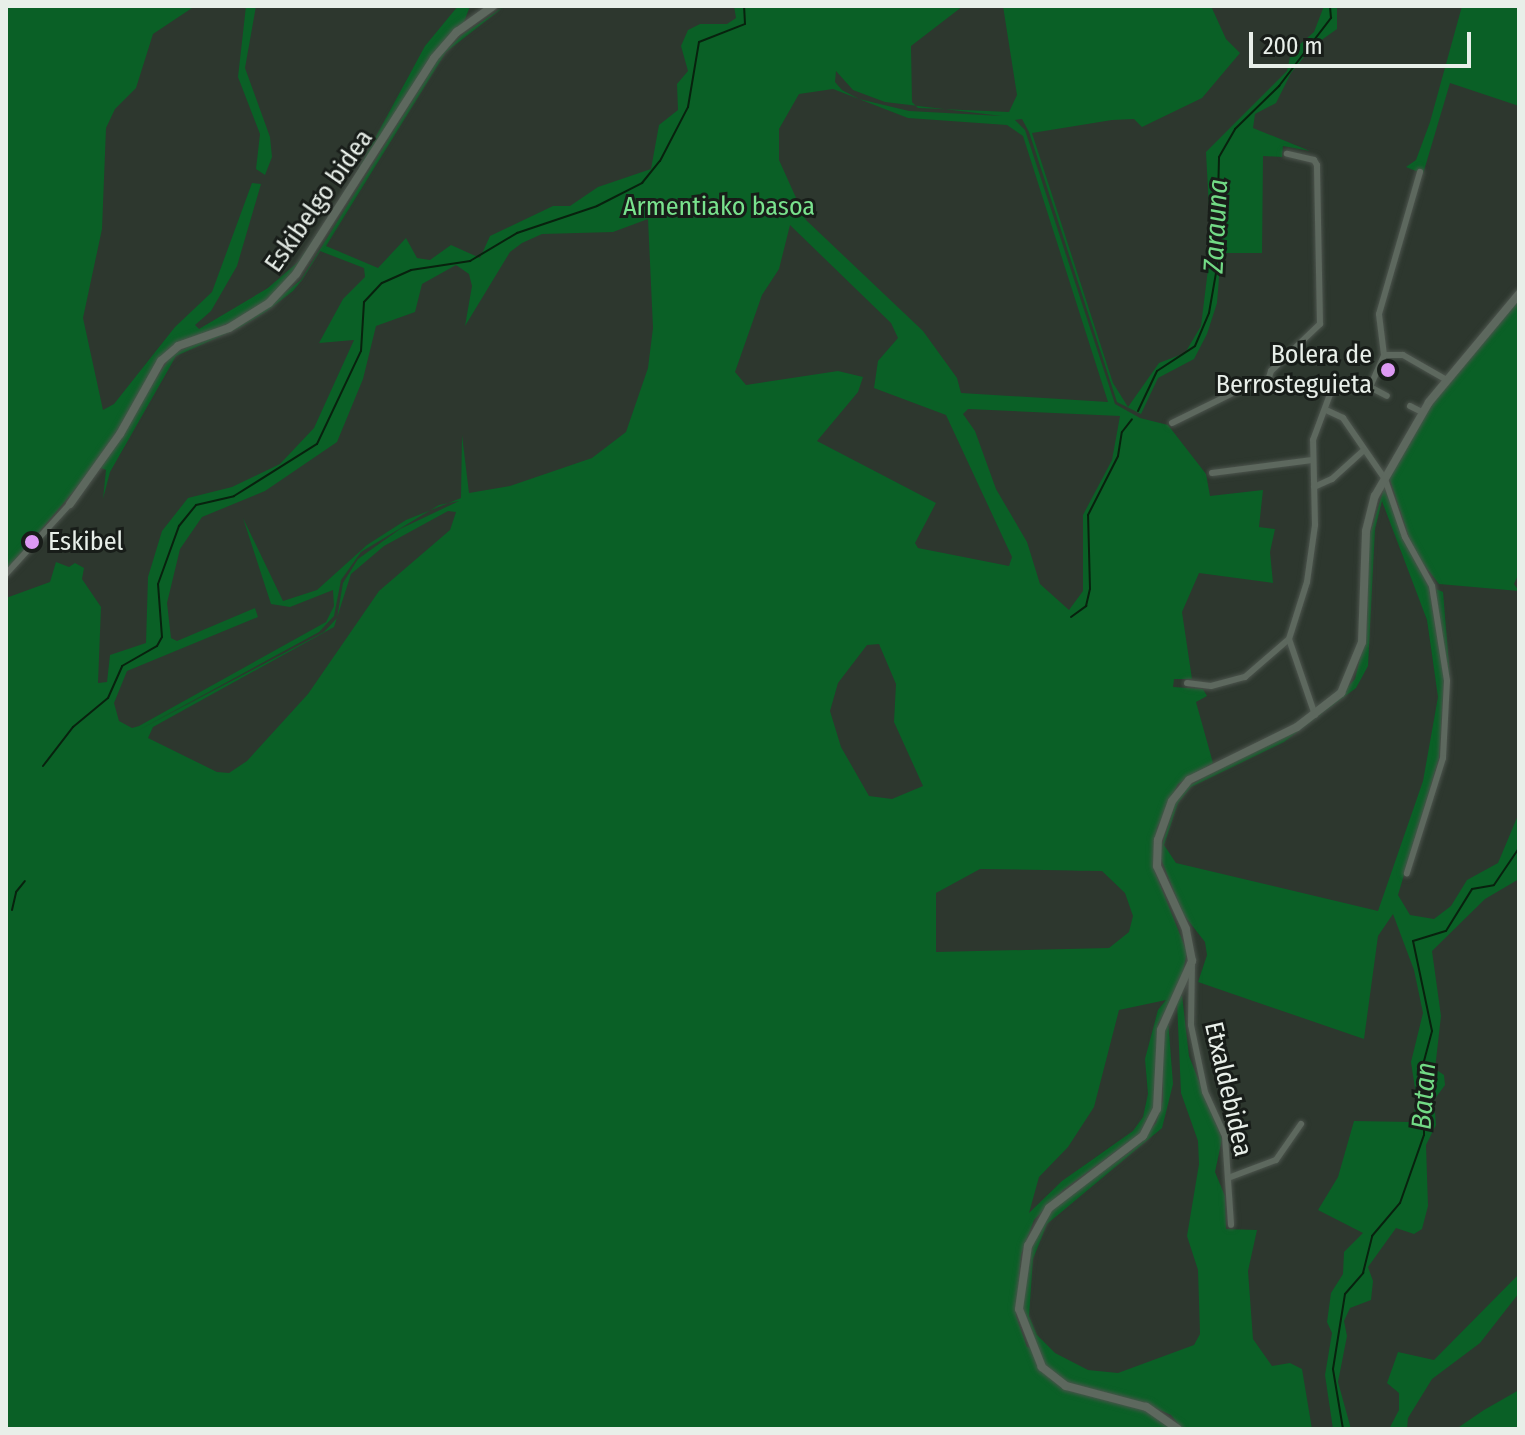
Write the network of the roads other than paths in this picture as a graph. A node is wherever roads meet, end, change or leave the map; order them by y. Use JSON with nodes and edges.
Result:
{"nodes":[{"id":1,"x":493,"y":6,"type":"edge"},
{"id":2,"x":1287,"y":154,"type":"dead end"},
{"id":3,"x":1420,"y":172,"type":"dead end"},
{"id":4,"x":1519,"y":294,"type":"edge"},
{"id":5,"x":1384,"y":355,"type":"junction"},
{"id":6,"x":1445,"y":379,"type":"junction"},
{"id":7,"x":1267,"y":384,"type":"junction"},
{"id":8,"x":1370,"y":387,"type":"junction"},
{"id":9,"x":1332,"y":389,"type":"junction"},
{"id":10,"x":1387,"y":396,"type":"dead end"},
{"id":11,"x":1410,"y":406,"type":"dead end"},
{"id":12,"x":1326,"y":410,"type":"junction"},
{"id":13,"x":1422,"y":412,"type":"junction"},
{"id":14,"x":1172,"y":423,"type":"dead end"},
{"id":15,"x":1363,"y":451,"type":"junction"},
{"id":16,"x":1312,"y":460,"type":"junction"},
{"id":17,"x":1212,"y":473,"type":"dead end"},
{"id":18,"x":1385,"y":479,"type":"junction"},
{"id":19,"x":1314,"y":487,"type":"junction"},
{"id":20,"x":70,"y":504,"type":"joint"},
{"id":21,"x":6,"y":574,"type":"edge"},
{"id":22,"x":1289,"y":639,"type":"junction"},
{"id":23,"x":1187,"y":683,"type":"dead end"},
{"id":24,"x":1315,"y":715,"type":"junction"},
{"id":25,"x":1407,"y":873,"type":"dead end"},
{"id":26,"x":1192,"y":961,"type":"junction"},
{"id":27,"x":1301,"y":1124,"type":"dead end"},
{"id":28,"x":1228,"y":1178,"type":"junction"},
{"id":29,"x":1231,"y":1225,"type":"dead end"},
{"id":30,"x":1178,"y":1429,"type":"edge"}],
"edges":[{"from":1,"to":20,"type":"street","name":"Eskibelgo bidea"},
{"from":2,"to":7,"type":"street"},
{"from":3,"to":5,"type":"street"},
{"from":4,"to":6,"type":"street"},
{"from":5,"to":6,"type":"street"},
{"from":5,"to":8,"type":"street"},
{"from":6,"to":13,"type":"street"},
{"from":7,"to":9,"type":"street"},
{"from":7,"to":14,"type":"street"},
{"from":8,"to":9,"type":"street"},
{"from":8,"to":10,"type":"street"},
{"from":9,"to":12,"type":"street"},
{"from":11,"to":13,"type":"street"},
{"from":12,"to":15,"type":"street"},
{"from":12,"to":16,"type":"street"},
{"from":13,"to":18,"type":"street"},
{"from":15,"to":18,"type":"street"},
{"from":15,"to":19,"type":"street"},
{"from":16,"to":17,"type":"street"},
{"from":16,"to":19,"type":"street"},
{"from":18,"to":24,"type":"street"},
{"from":18,"to":25,"type":"street"},
{"from":19,"to":22,"type":"street"},
{"from":20,"to":21,"type":"street"},
{"from":22,"to":23,"type":"street"},
{"from":22,"to":24,"type":"street"},
{"from":24,"to":26,"type":"street"},
{"from":26,"to":28,"type":"street","name":"Etxaldebidea"},
{"from":26,"to":30,"type":"street"},
{"from":27,"to":28,"type":"street","name":"Etxaldebidea"},
{"from":28,"to":29,"type":"street","name":"Etxaldebidea"}]}
